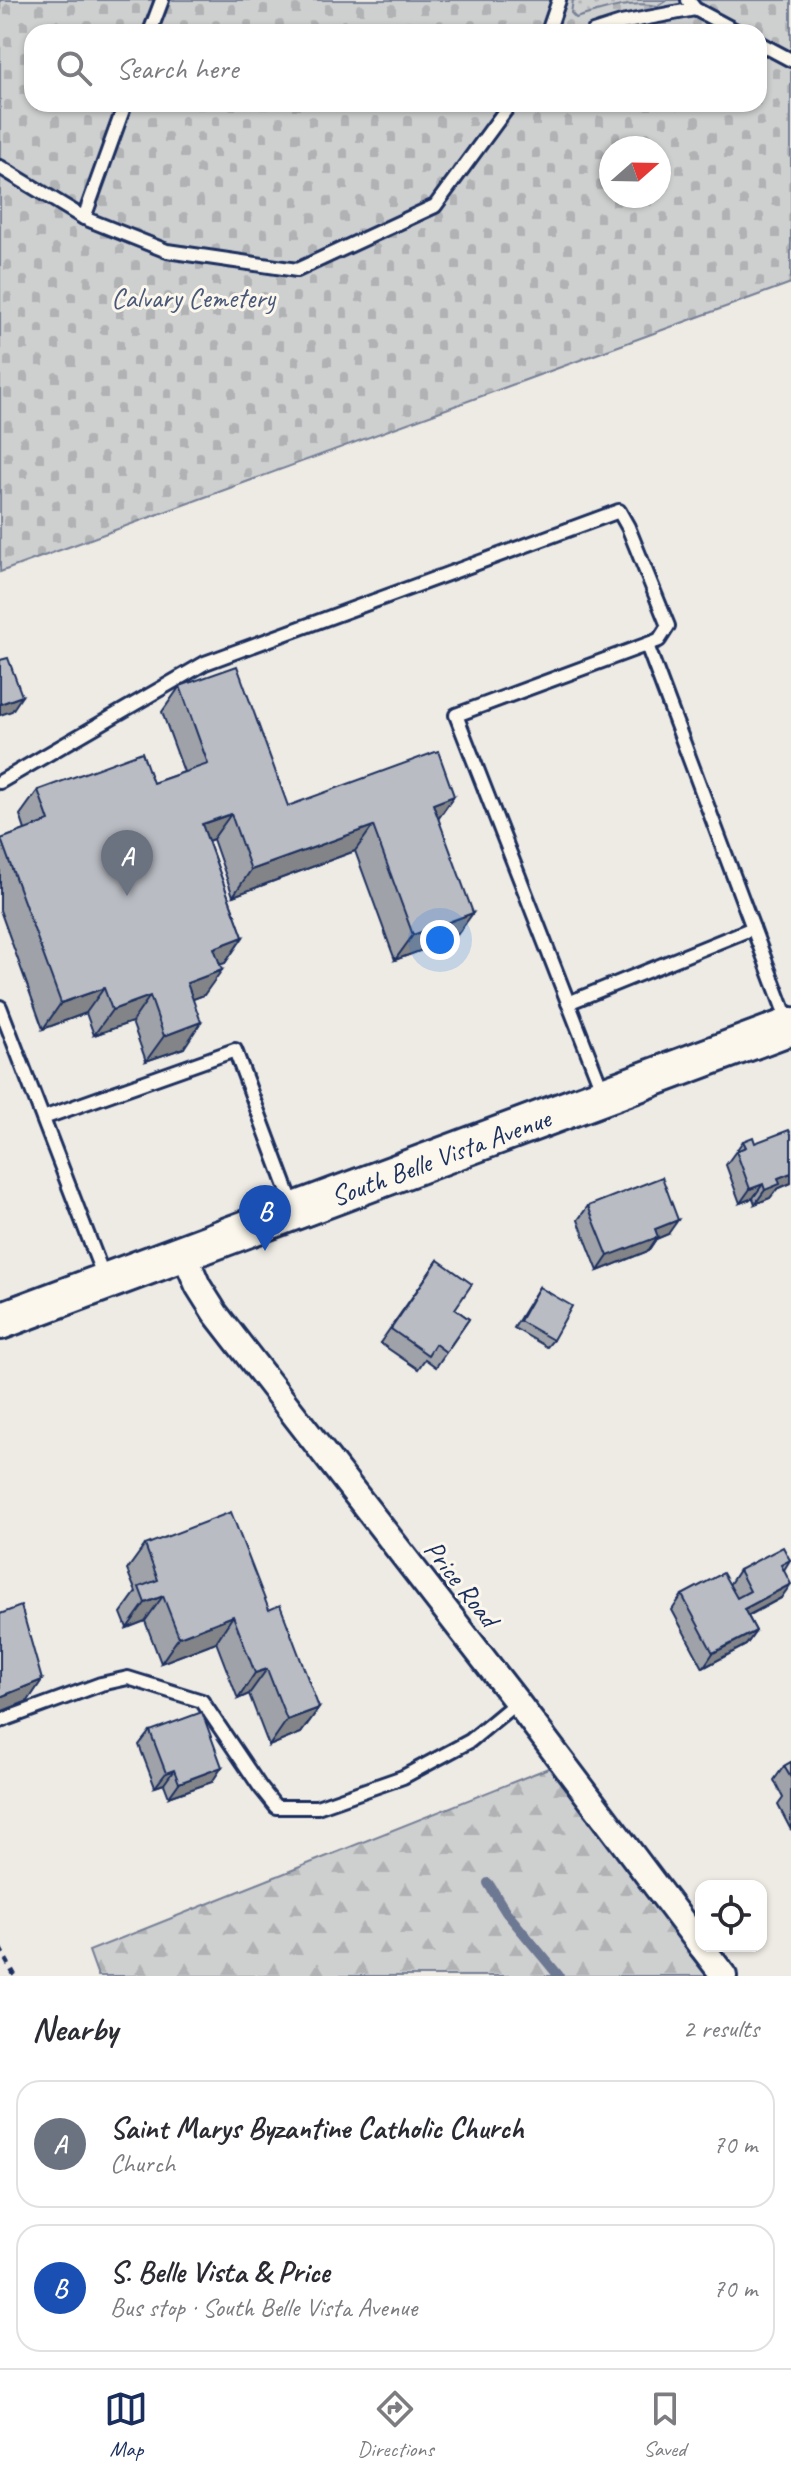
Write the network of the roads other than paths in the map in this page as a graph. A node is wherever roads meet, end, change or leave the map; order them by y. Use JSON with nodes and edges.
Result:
{"nodes":[{"id":1,"x":162,"y":0,"type":"edge"},
{"id":2,"x":559,"y":0,"type":"edge"},
{"id":3,"x":692,"y":5,"type":"edge"},
{"id":4,"x":153,"y":24,"type":"edge"},
{"id":5,"x":551,"y":24,"type":"edge"},
{"id":6,"x":618,"y":24,"type":"edge"},
{"id":7,"x":724,"y":24,"type":"edge"},
{"id":8,"x":767,"y":47,"type":"edge"},
{"id":9,"x":791,"y":60,"type":"edge"},
{"id":10,"x":122,"y":112,"type":"edge"},
{"id":11,"x":504,"y":112,"type":"edge"},
{"id":12,"x":0,"y":167,"type":"edge"},
{"id":13,"x":84,"y":218,"type":"junction"},
{"id":14,"x":647,"y":645,"type":"junction"},
{"id":15,"x":0,"y":782,"type":"edge"},
{"id":16,"x":753,"y":928,"type":"junction"},
{"id":17,"x":568,"y":1003,"type":"junction"},
{"id":18,"x":0,"y":1007,"type":"edge"},
{"id":19,"x":790,"y":1026,"type":"edge"},
{"id":20,"x":604,"y":1095,"type":"junction"},
{"id":21,"x":43,"y":1118,"type":"junction"},
{"id":22,"x":295,"y":1211,"type":"junction"},
{"id":23,"x":184,"y":1253,"type":"junction"},
{"id":24,"x":105,"y":1282,"type":"junction"},
{"id":25,"x":0,"y":1321,"type":"edge"},
{"id":26,"x":517,"y":1702,"type":"junction"},
{"id":27,"x":0,"y":1721,"type":"edge"},
{"id":28,"x":695,"y":1938,"type":"edge"},
{"id":29,"x":706,"y":1952,"type":"edge"},
{"id":30,"x":724,"y":1976,"type":"edge"}],
"edges":[{"from":1,"to":4,"type":"lane"},
{"from":2,"to":5,"type":"lane"},
{"from":3,"to":6,"type":"lane"},
{"from":3,"to":7,"type":"lane"},
{"from":8,"to":9,"type":"lane"},
{"from":10,"to":13,"type":"lane"},
{"from":11,"to":13,"type":"lane"},
{"from":12,"to":13,"type":"lane"},
{"from":14,"to":15,"type":"lane"},
{"from":14,"to":16,"type":"lane"},
{"from":14,"to":17,"type":"lane"},
{"from":16,"to":17,"type":"lane"},
{"from":16,"to":19,"type":"lane"},
{"from":17,"to":20,"type":"lane"},
{"from":18,"to":21,"type":"lane"},
{"from":19,"to":20,"type":"street","name":"South Belle Vista Avenue"},
{"from":20,"to":22,"type":"street","name":"South Belle Vista Avenue"},
{"from":21,"to":22,"type":"lane"},
{"from":21,"to":24,"type":"lane"},
{"from":22,"to":23,"type":"street","name":"South Belle Vista Avenue"},
{"from":23,"to":24,"type":"street","name":"South Belle Vista Avenue"},
{"from":23,"to":26,"type":"street","name":"Price Road"},
{"from":24,"to":25,"type":"street","name":"South Belle Vista Avenue"},
{"from":26,"to":27,"type":"lane"},
{"from":26,"to":28,"type":"street","name":"Price Road"},
{"from":29,"to":30,"type":"street","name":"Price Road"}]}
